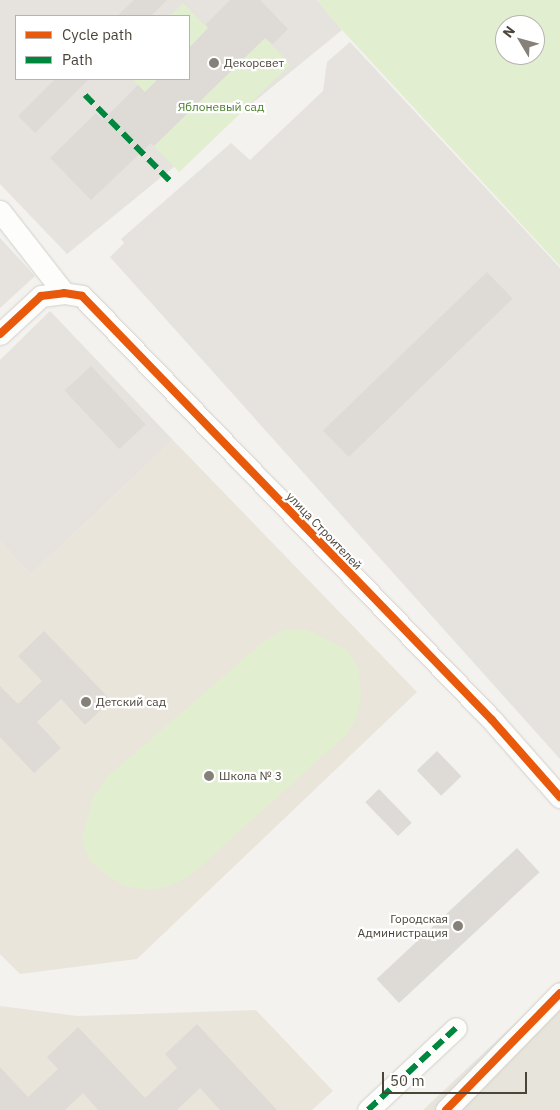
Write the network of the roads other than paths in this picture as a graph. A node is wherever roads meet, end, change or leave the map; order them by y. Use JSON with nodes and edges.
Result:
{"nodes":[{"id":1,"x":0,"y":211,"type":"edge"},
{"id":2,"x":64,"y":293,"type":"junction"},
{"id":3,"x":0,"y":334,"type":"edge"},
{"id":4,"x":560,"y":797,"type":"edge"},
{"id":5,"x":560,"y":993,"type":"edge"},
{"id":6,"x":456,"y":1028,"type":"dead end"},
{"id":7,"x":368,"y":1110,"type":"edge"},
{"id":8,"x":446,"y":1110,"type":"edge"}],
"edges":[{"from":1,"to":2,"type":"street"},
{"from":2,"to":3,"type":"street"},
{"from":2,"to":4,"type":"street","name":"улица Строителей"},
{"from":5,"to":8,"type":"street"},
{"from":6,"to":7,"type":"street"}]}
